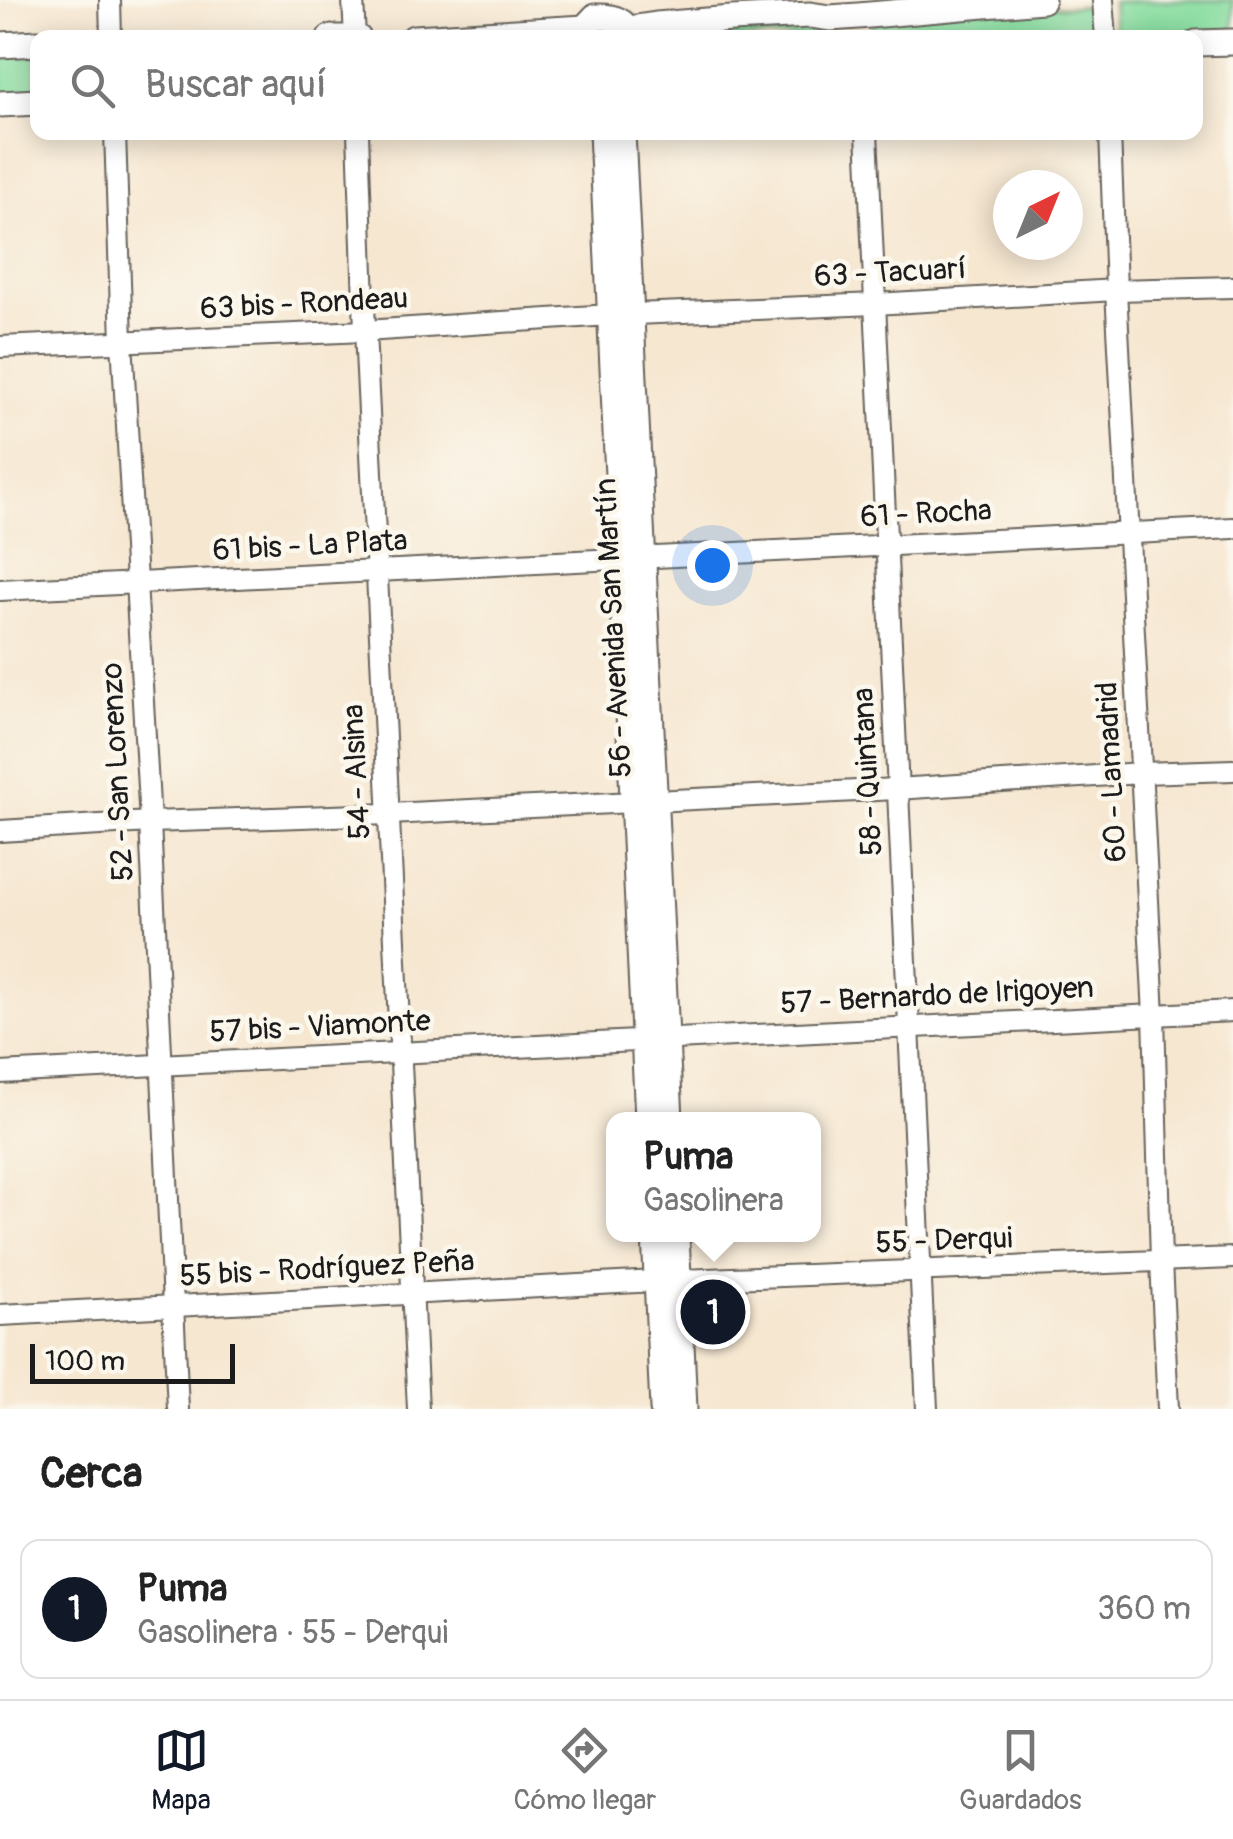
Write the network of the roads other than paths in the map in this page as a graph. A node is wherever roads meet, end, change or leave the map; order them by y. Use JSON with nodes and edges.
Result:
{"nodes":[{"id":1,"x":110,"y":0,"type":"edge"},
{"id":2,"x":354,"y":0,"type":"edge"},
{"id":3,"x":1042,"y":0,"type":"edge"},
{"id":4,"x":1103,"y":0,"type":"edge"},
{"id":5,"x":606,"y":21,"type":"edge"},
{"id":6,"x":860,"y":27,"type":"edge"},
{"id":7,"x":111,"y":30,"type":"edge"},
{"id":8,"x":356,"y":30,"type":"edge"},
{"id":9,"x":504,"y":30,"type":"edge"},
{"id":10,"x":1105,"y":30,"type":"edge"},
{"id":11,"x":1233,"y":42,"type":"edge"},
{"id":12,"x":30,"y":44,"type":"edge"},
{"id":13,"x":1203,"y":44,"type":"edge"},
{"id":14,"x":0,"y":45,"type":"edge"},
{"id":15,"x":30,"y":102,"type":"edge"},
{"id":16,"x":0,"y":104,"type":"edge"},
{"id":17,"x":114,"y":140,"type":"edge"},
{"id":18,"x":358,"y":140,"type":"edge"},
{"id":19,"x":603,"y":140,"type":"edge"},
{"id":20,"x":622,"y":140,"type":"edge"},
{"id":21,"x":867,"y":140,"type":"edge"},
{"id":22,"x":1110,"y":140,"type":"edge"},
{"id":23,"x":1233,"y":286,"type":"edge"},
{"id":24,"x":1116,"y":290,"type":"junction"},
{"id":25,"x":874,"y":304,"type":"junction"},
{"id":26,"x":620,"y":314,"type":"junction"},
{"id":27,"x":364,"y":331,"type":"junction"},
{"id":28,"x":122,"y":341,"type":"junction"},
{"id":29,"x":0,"y":347,"type":"edge"},
{"id":30,"x":1233,"y":528,"type":"edge"},
{"id":31,"x":1128,"y":532,"type":"junction"},
{"id":32,"x":887,"y":546,"type":"junction"},
{"id":33,"x":633,"y":560,"type":"junction"},
{"id":34,"x":376,"y":572,"type":"junction"},
{"id":35,"x":137,"y":583,"type":"junction"},
{"id":36,"x":0,"y":590,"type":"edge"},
{"id":37,"x":1233,"y":770,"type":"edge"},
{"id":38,"x":1141,"y":772,"type":"junction"},
{"id":39,"x":898,"y":789,"type":"junction"},
{"id":40,"x":643,"y":800,"type":"junction"},
{"id":41,"x":388,"y":814,"type":"junction"},
{"id":42,"x":150,"y":822,"type":"junction"},
{"id":43,"x":0,"y":830,"type":"edge"},
{"id":44,"x":1233,"y":1011,"type":"edge"},
{"id":45,"x":1154,"y":1016,"type":"junction"},
{"id":46,"x":909,"y":1027,"type":"junction"},
{"id":47,"x":655,"y":1039,"type":"junction"},
{"id":48,"x":402,"y":1053,"type":"junction"},
{"id":49,"x":162,"y":1064,"type":"junction"},
{"id":50,"x":0,"y":1073,"type":"edge"},
{"id":51,"x":649,"y":1112,"type":"edge"},
{"id":52,"x":669,"y":1112,"type":"edge"},
{"id":53,"x":657,"y":1242,"type":"edge"},
{"id":54,"x":675,"y":1242,"type":"edge"},
{"id":55,"x":1233,"y":1258,"type":"edge"},
{"id":56,"x":1161,"y":1261,"type":"junction"},
{"id":57,"x":919,"y":1270,"type":"junction"},
{"id":58,"x":668,"y":1281,"type":"junction"},
{"id":59,"x":413,"y":1294,"type":"junction"},
{"id":60,"x":173,"y":1305,"type":"junction"},
{"id":61,"x":0,"y":1315,"type":"edge"},
{"id":62,"x":178,"y":1409,"type":"edge"},
{"id":63,"x":418,"y":1409,"type":"edge"},
{"id":64,"x":663,"y":1409,"type":"edge"},
{"id":65,"x":684,"y":1409,"type":"edge"},
{"id":66,"x":926,"y":1409,"type":"edge"},
{"id":67,"x":1168,"y":1409,"type":"edge"}],
"edges":[{"from":1,"to":7,"type":"street"},
{"from":2,"to":8,"type":"street"},
{"from":3,"to":6,"type":"main road"},
{"from":4,"to":10,"type":"street"},
{"from":5,"to":6,"type":"main road"},
{"from":5,"to":9,"type":"main road"},
{"from":11,"to":13,"type":"main road"},
{"from":12,"to":14,"type":"main road"},
{"from":15,"to":16,"type":"main road"},
{"from":17,"to":28,"type":"street","name":"52 - San Lorenzo"},
{"from":18,"to":27,"type":"street","name":"54 - Alsina"},
{"from":19,"to":26,"type":"main road","name":"56 - Avenida San Martín"},
{"from":20,"to":26,"type":"main road","name":"56 - Avenida San Martín"},
{"from":21,"to":25,"type":"street","name":"58 - Quintana"},
{"from":22,"to":24,"type":"street","name":"60 - Lamadrid"},
{"from":23,"to":24,"type":"street","name":"63 - Tacuarí"},
{"from":24,"to":25,"type":"street","name":"63 - Tacuarí"},
{"from":24,"to":31,"type":"street","name":"60 - Lamadrid"},
{"from":25,"to":26,"type":"street","name":"63 - Tacuarí"},
{"from":25,"to":32,"type":"street","name":"58 - Quintana"},
{"from":26,"to":27,"type":"street","name":"63 bis - Rondeau"},
{"from":26,"to":33,"type":"main road","name":"56 - Avenida San Martín"},
{"from":27,"to":28,"type":"street","name":"63 bis - Rondeau"},
{"from":27,"to":34,"type":"street","name":"54 - Alsina"},
{"from":28,"to":29,"type":"street","name":"63 bis - Rondeau"},
{"from":28,"to":35,"type":"street","name":"52 - San Lorenzo"},
{"from":30,"to":31,"type":"street","name":"61 - Rocha"},
{"from":31,"to":32,"type":"street","name":"61 - Rocha"},
{"from":31,"to":38,"type":"street","name":"60 - Lamadrid"},
{"from":32,"to":33,"type":"street","name":"61 - Rocha"},
{"from":32,"to":39,"type":"street","name":"58 - Quintana"},
{"from":33,"to":34,"type":"street","name":"61 bis - La Plata"},
{"from":33,"to":40,"type":"main road","name":"56 - Avenida San Martín"},
{"from":34,"to":35,"type":"street","name":"61 bis - La Plata"},
{"from":34,"to":41,"type":"street","name":"54 - Alsina"},
{"from":35,"to":36,"type":"street","name":"61 bis - La Plata"},
{"from":35,"to":42,"type":"street","name":"52 - San Lorenzo"},
{"from":37,"to":38,"type":"street"},
{"from":38,"to":39,"type":"street"},
{"from":38,"to":45,"type":"street","name":"60 - Lamadrid"},
{"from":39,"to":40,"type":"street"},
{"from":39,"to":46,"type":"street","name":"58 - Quintana"},
{"from":40,"to":41,"type":"street"},
{"from":40,"to":47,"type":"main road","name":"56 - Avenida San Martín"},
{"from":41,"to":42,"type":"street"},
{"from":41,"to":48,"type":"street","name":"54 - Alsina"},
{"from":42,"to":43,"type":"street"},
{"from":42,"to":49,"type":"street","name":"52 - San Lorenzo"},
{"from":44,"to":45,"type":"street","name":"57 - Bernardo de Irigoyen"},
{"from":45,"to":46,"type":"street","name":"57 - Bernardo de Irigoyen"},
{"from":45,"to":56,"type":"street","name":"60 - Lamadrid"},
{"from":46,"to":47,"type":"street","name":"57 - Bernardo de Irigoyen"},
{"from":46,"to":57,"type":"street","name":"58 - Quintana"},
{"from":47,"to":48,"type":"street","name":"57 bis - Viamonte"},
{"from":47,"to":51,"type":"main road","name":"56 - Avenida San Martín"},
{"from":47,"to":52,"type":"main road","name":"56 - Avenida San Martín"},
{"from":48,"to":49,"type":"street","name":"57 bis - Viamonte"},
{"from":48,"to":59,"type":"street","name":"54 - Alsina"},
{"from":49,"to":50,"type":"street","name":"57 bis - Viamonte"},
{"from":49,"to":60,"type":"street","name":"52 - San Lorenzo"},
{"from":53,"to":58,"type":"main road"},
{"from":54,"to":58,"type":"main road"},
{"from":55,"to":56,"type":"street","name":"55 - Derqui"},
{"from":56,"to":57,"type":"street","name":"55 - Derqui"},
{"from":56,"to":67,"type":"street","name":"60 - Lamadrid"},
{"from":57,"to":58,"type":"street","name":"55 - Derqui"},
{"from":57,"to":66,"type":"street","name":"58 - Quintana"},
{"from":58,"to":59,"type":"street","name":"55 bis - Rodríguez Peña"},
{"from":58,"to":64,"type":"main road"},
{"from":58,"to":65,"type":"main road"},
{"from":59,"to":60,"type":"street","name":"55 bis - Rodríguez Peña"},
{"from":59,"to":63,"type":"street","name":"54 - Alsina"},
{"from":60,"to":61,"type":"street","name":"55 bis - Rodríguez Peña"},
{"from":60,"to":62,"type":"street","name":"52 - San Lorenzo"}]}
